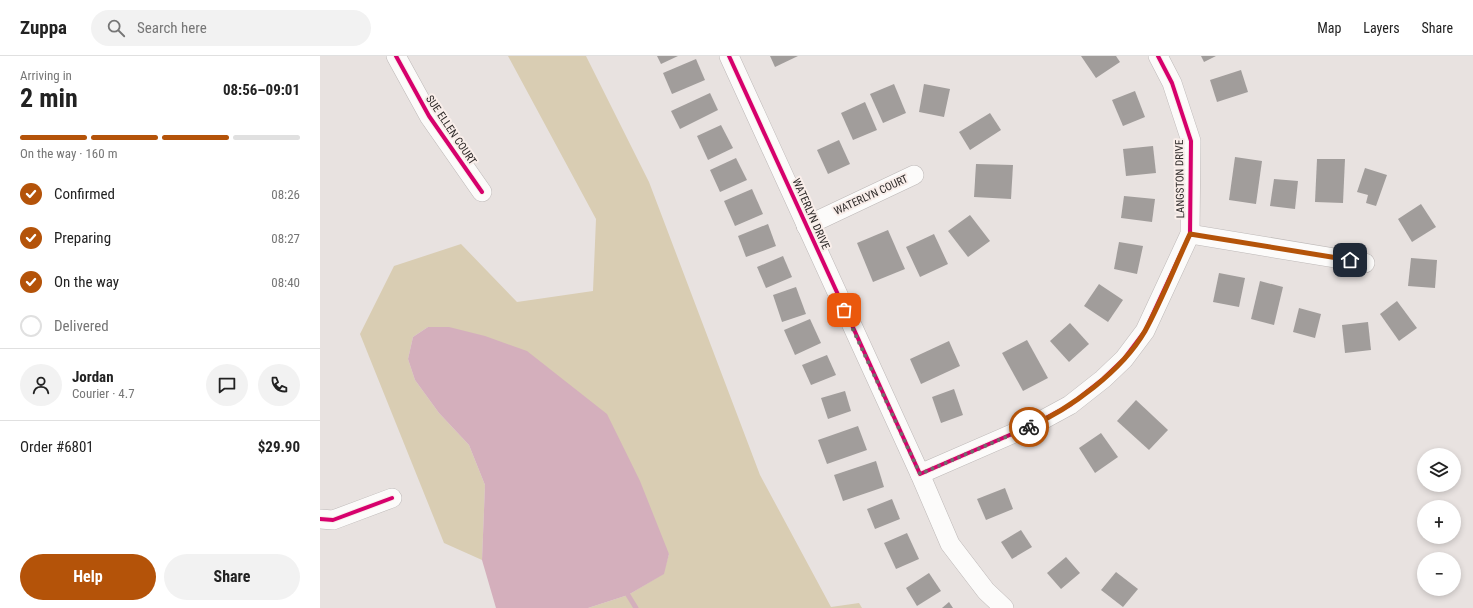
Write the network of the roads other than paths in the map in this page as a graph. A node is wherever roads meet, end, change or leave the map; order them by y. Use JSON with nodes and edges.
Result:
{"nodes":[{"id":1,"x":396,"y":56,"type":"edge"},
{"id":2,"x":729,"y":56,"type":"edge"},
{"id":3,"x":1158,"y":56,"type":"edge"},
{"id":4,"x":914,"y":176,"type":"dead end"},
{"id":5,"x":482,"y":192,"type":"dead end"},
{"id":6,"x":806,"y":226,"type":"junction"},
{"id":7,"x":1190,"y":234,"type":"junction"},
{"id":8,"x":1365,"y":262,"type":"dead end"},
{"id":9,"x":920,"y":474,"type":"junction"},
{"id":10,"x":392,"y":498,"type":"dead end"},
{"id":11,"x":320,"y":519,"type":"edge"},
{"id":12,"x":1004,"y":608,"type":"edge"}],
"edges":[{"from":1,"to":5,"type":"street","name":"SUE ELLEN COURT"},
{"from":2,"to":6,"type":"street","name":"WATERLYN DRIVE"},
{"from":3,"to":7,"type":"street","name":"LANGSTON DRIVE"},
{"from":4,"to":6,"type":"street","name":"WATERLYN COURT"},
{"from":6,"to":9,"type":"street","name":"WATERLYN DRIVE"},
{"from":7,"to":8,"type":"street"},
{"from":7,"to":9,"type":"street","name":"LANGSTON DRIVE"},
{"from":9,"to":12,"type":"street"},
{"from":10,"to":11,"type":"street"}]}
